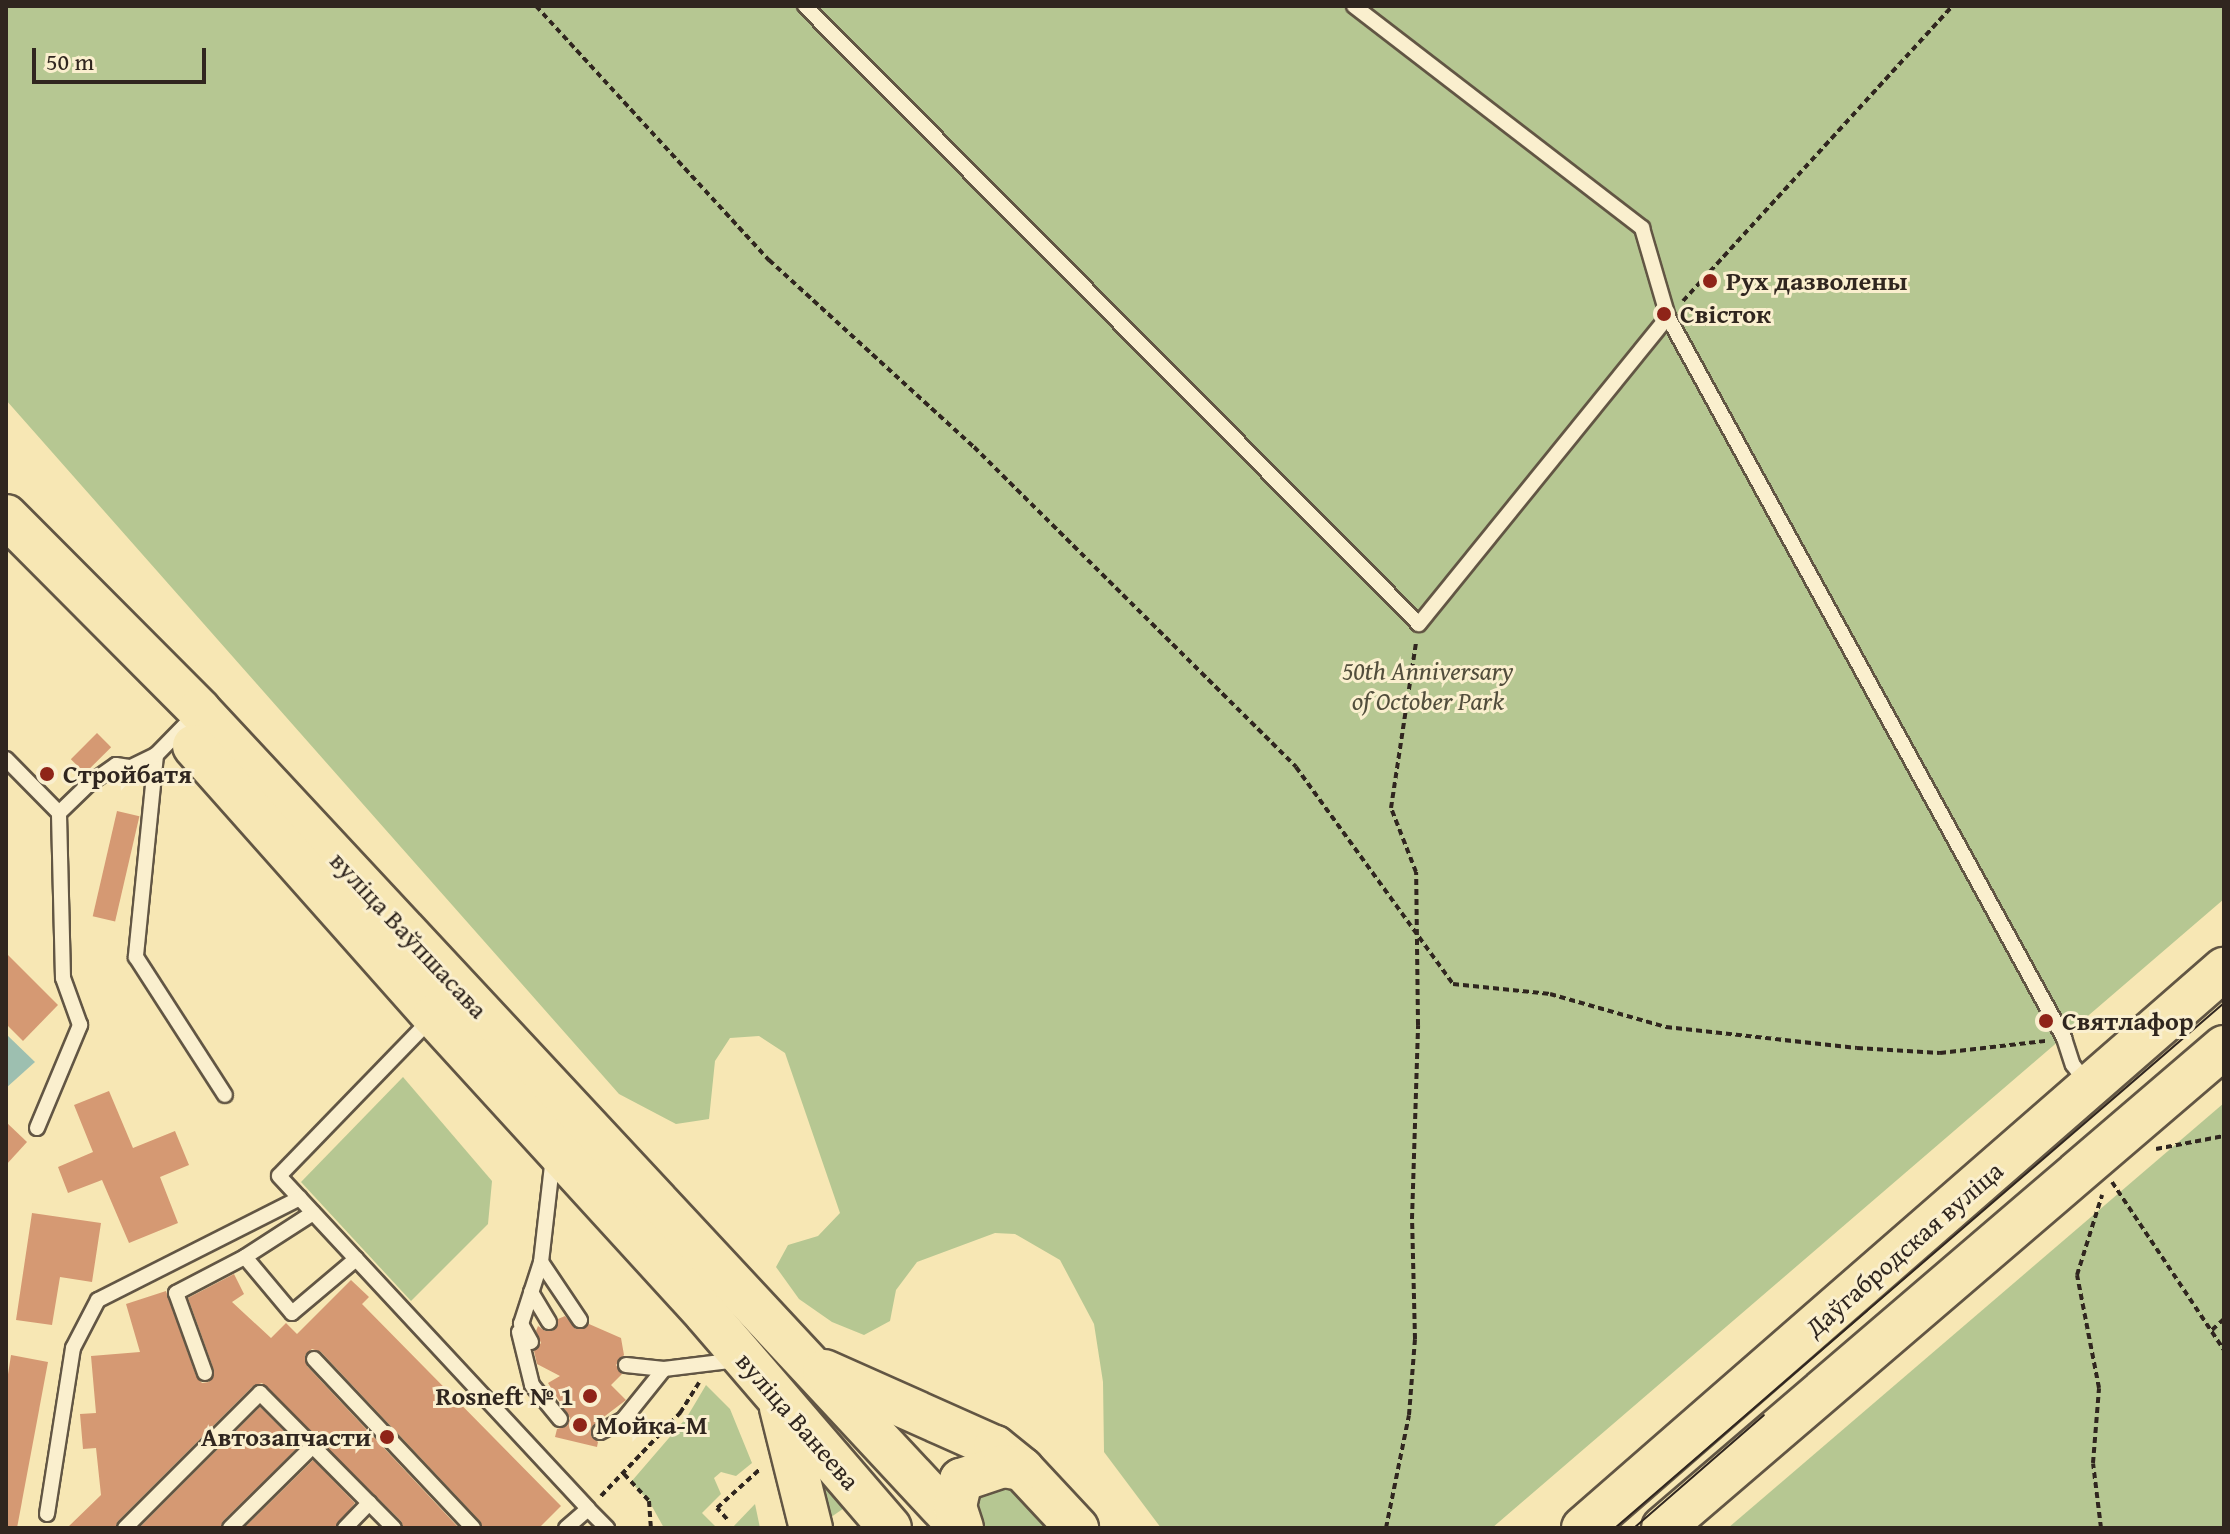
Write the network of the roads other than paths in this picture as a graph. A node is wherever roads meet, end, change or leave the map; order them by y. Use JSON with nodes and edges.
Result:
{"nodes":[{"id":1,"x":805,"y":6,"type":"edge"},
{"id":2,"x":1354,"y":6,"type":"edge"},
{"id":3,"x":1668,"y":317,"type":"junction"},
{"id":4,"x":6,"y":516,"type":"edge"},
{"id":5,"x":6,"y":557,"type":"edge"},
{"id":6,"x":179,"y":732,"type":"junction"},
{"id":7,"x":6,"y":759,"type":"edge"},
{"id":8,"x":59,"y":813,"type":"junction"},
{"id":9,"x":2224,"y":969,"type":"edge"},
{"id":10,"x":447,"y":1003,"type":"junction"},
{"id":11,"x":2224,"y":1047,"type":"edge"},
{"id":12,"x":2090,"y":1087,"type":"junction"},
{"id":13,"x":225,"y":1095,"type":"dead end"},
{"id":14,"x":37,"y":1128,"type":"dead end"},
{"id":15,"x":554,"y":1148,"type":"junction"},
{"id":16,"x":300,"y":1198,"type":"junction"},
{"id":17,"x":313,"y":1213,"type":"junction"},
{"id":18,"x":245,"y":1257,"type":"junction"},
{"id":19,"x":356,"y":1259,"type":"junction"},
{"id":20,"x":541,"y":1262,"type":"junction"},
{"id":21,"x":531,"y":1292,"type":"junction"},
{"id":22,"x":706,"y":1314,"type":"joint"},
{"id":23,"x":580,"y":1320,"type":"dead end"},
{"id":24,"x":549,"y":1322,"type":"dead end"},
{"id":25,"x":521,"y":1324,"type":"junction"},
{"id":26,"x":531,"y":1342,"type":"dead end"},
{"id":27,"x":314,"y":1359,"type":"dead end"},
{"id":28,"x":745,"y":1359,"type":"junction"},
{"id":29,"x":805,"y":1362,"type":"junction"},
{"id":30,"x":626,"y":1365,"type":"dead end"},
{"id":31,"x":664,"y":1369,"type":"junction"},
{"id":32,"x":205,"y":1373,"type":"dead end"},
{"id":33,"x":777,"y":1396,"type":"junction"},
{"id":34,"x":560,"y":1419,"type":"dead end"},
{"id":35,"x":600,"y":1432,"type":"dead end"},
{"id":36,"x":313,"y":1446,"type":"junction"},
{"id":37,"x":1022,"y":1469,"type":"junction"},
{"id":38,"x":369,"y":1503,"type":"junction"},
{"id":39,"x":588,"y":1509,"type":"junction"},
{"id":40,"x":47,"y":1514,"type":"dead end"},
{"id":41,"x":125,"y":1528,"type":"edge"},
{"id":42,"x":230,"y":1528,"type":"edge"},
{"id":43,"x":345,"y":1528,"type":"edge"},
{"id":44,"x":394,"y":1528,"type":"edge"},
{"id":45,"x":473,"y":1528,"type":"edge"},
{"id":46,"x":566,"y":1528,"type":"edge"},
{"id":47,"x":607,"y":1528,"type":"edge"},
{"id":48,"x":811,"y":1528,"type":"edge"},
{"id":49,"x":890,"y":1528,"type":"edge"},
{"id":50,"x":961,"y":1528,"type":"edge"},
{"id":51,"x":1077,"y":1528,"type":"edge"},
{"id":52,"x":1583,"y":1528,"type":"edge"},
{"id":53,"x":1663,"y":1528,"type":"edge"}],
"edges":[{"from":1,"to":3,"type":"lane"},
{"from":2,"to":3,"type":"lane"},
{"from":3,"to":12,"type":"lane"},
{"from":4,"to":6,"type":"main road","name":"вуліца Ваўпшасава"},
{"from":5,"to":6,"type":"main road","name":"вуліца Ваўпшасава"},
{"from":6,"to":8,"type":"lane"},
{"from":6,"to":10,"type":"main road","name":"вуліца Ваўпшасава"},
{"from":6,"to":13,"type":"lane"},
{"from":7,"to":8,"type":"lane"},
{"from":8,"to":14,"type":"lane"},
{"from":9,"to":12,"type":"main road","name":"Даўгабродская вуліца"},
{"from":10,"to":15,"type":"main road","name":"вуліца Ваўпшасава"},
{"from":10,"to":16,"type":"lane"},
{"from":10,"to":29,"type":"main road","name":"вуліца Ваўпшасава"},
{"from":11,"to":53,"type":"main road","name":"Даўгабродская вуліца"},
{"from":12,"to":52,"type":"main road","name":"Даўгабродская вуліца"},
{"from":15,"to":20,"type":"lane"},
{"from":15,"to":22,"type":"main road","name":"вуліца Ваўпшасава"},
{"from":16,"to":17,"type":"lane"},
{"from":16,"to":40,"type":"lane"},
{"from":17,"to":18,"type":"lane"},
{"from":17,"to":19,"type":"lane"},
{"from":18,"to":19,"type":"lane"},
{"from":18,"to":32,"type":"lane"},
{"from":19,"to":39,"type":"lane"},
{"from":20,"to":21,"type":"lane"},
{"from":20,"to":23,"type":"lane"},
{"from":21,"to":24,"type":"lane"},
{"from":21,"to":25,"type":"lane"},
{"from":22,"to":28,"type":"main road","name":"вуліца Ванеева"},
{"from":25,"to":26,"type":"lane"},
{"from":25,"to":34,"type":"lane"},
{"from":27,"to":45,"type":"lane"},
{"from":28,"to":31,"type":"lane"},
{"from":28,"to":33,"type":"main road","name":"вуліца Ванеева"},
{"from":29,"to":37,"type":"main road"},
{"from":29,"to":50,"type":"main road","name":"вуліца Ванеева"},
{"from":30,"to":31,"type":"lane"},
{"from":31,"to":35,"type":"lane"},
{"from":33,"to":48,"type":"main road"},
{"from":33,"to":49,"type":"main road","name":"вуліца Ванеева"},
{"from":36,"to":38,"type":"lane"},
{"from":36,"to":41,"type":"lane"},
{"from":36,"to":42,"type":"lane"},
{"from":37,"to":50,"type":"main road"},
{"from":37,"to":51,"type":"main road"},
{"from":38,"to":43,"type":"lane"},
{"from":38,"to":44,"type":"lane"},
{"from":39,"to":46,"type":"lane"},
{"from":39,"to":47,"type":"lane"}]}
